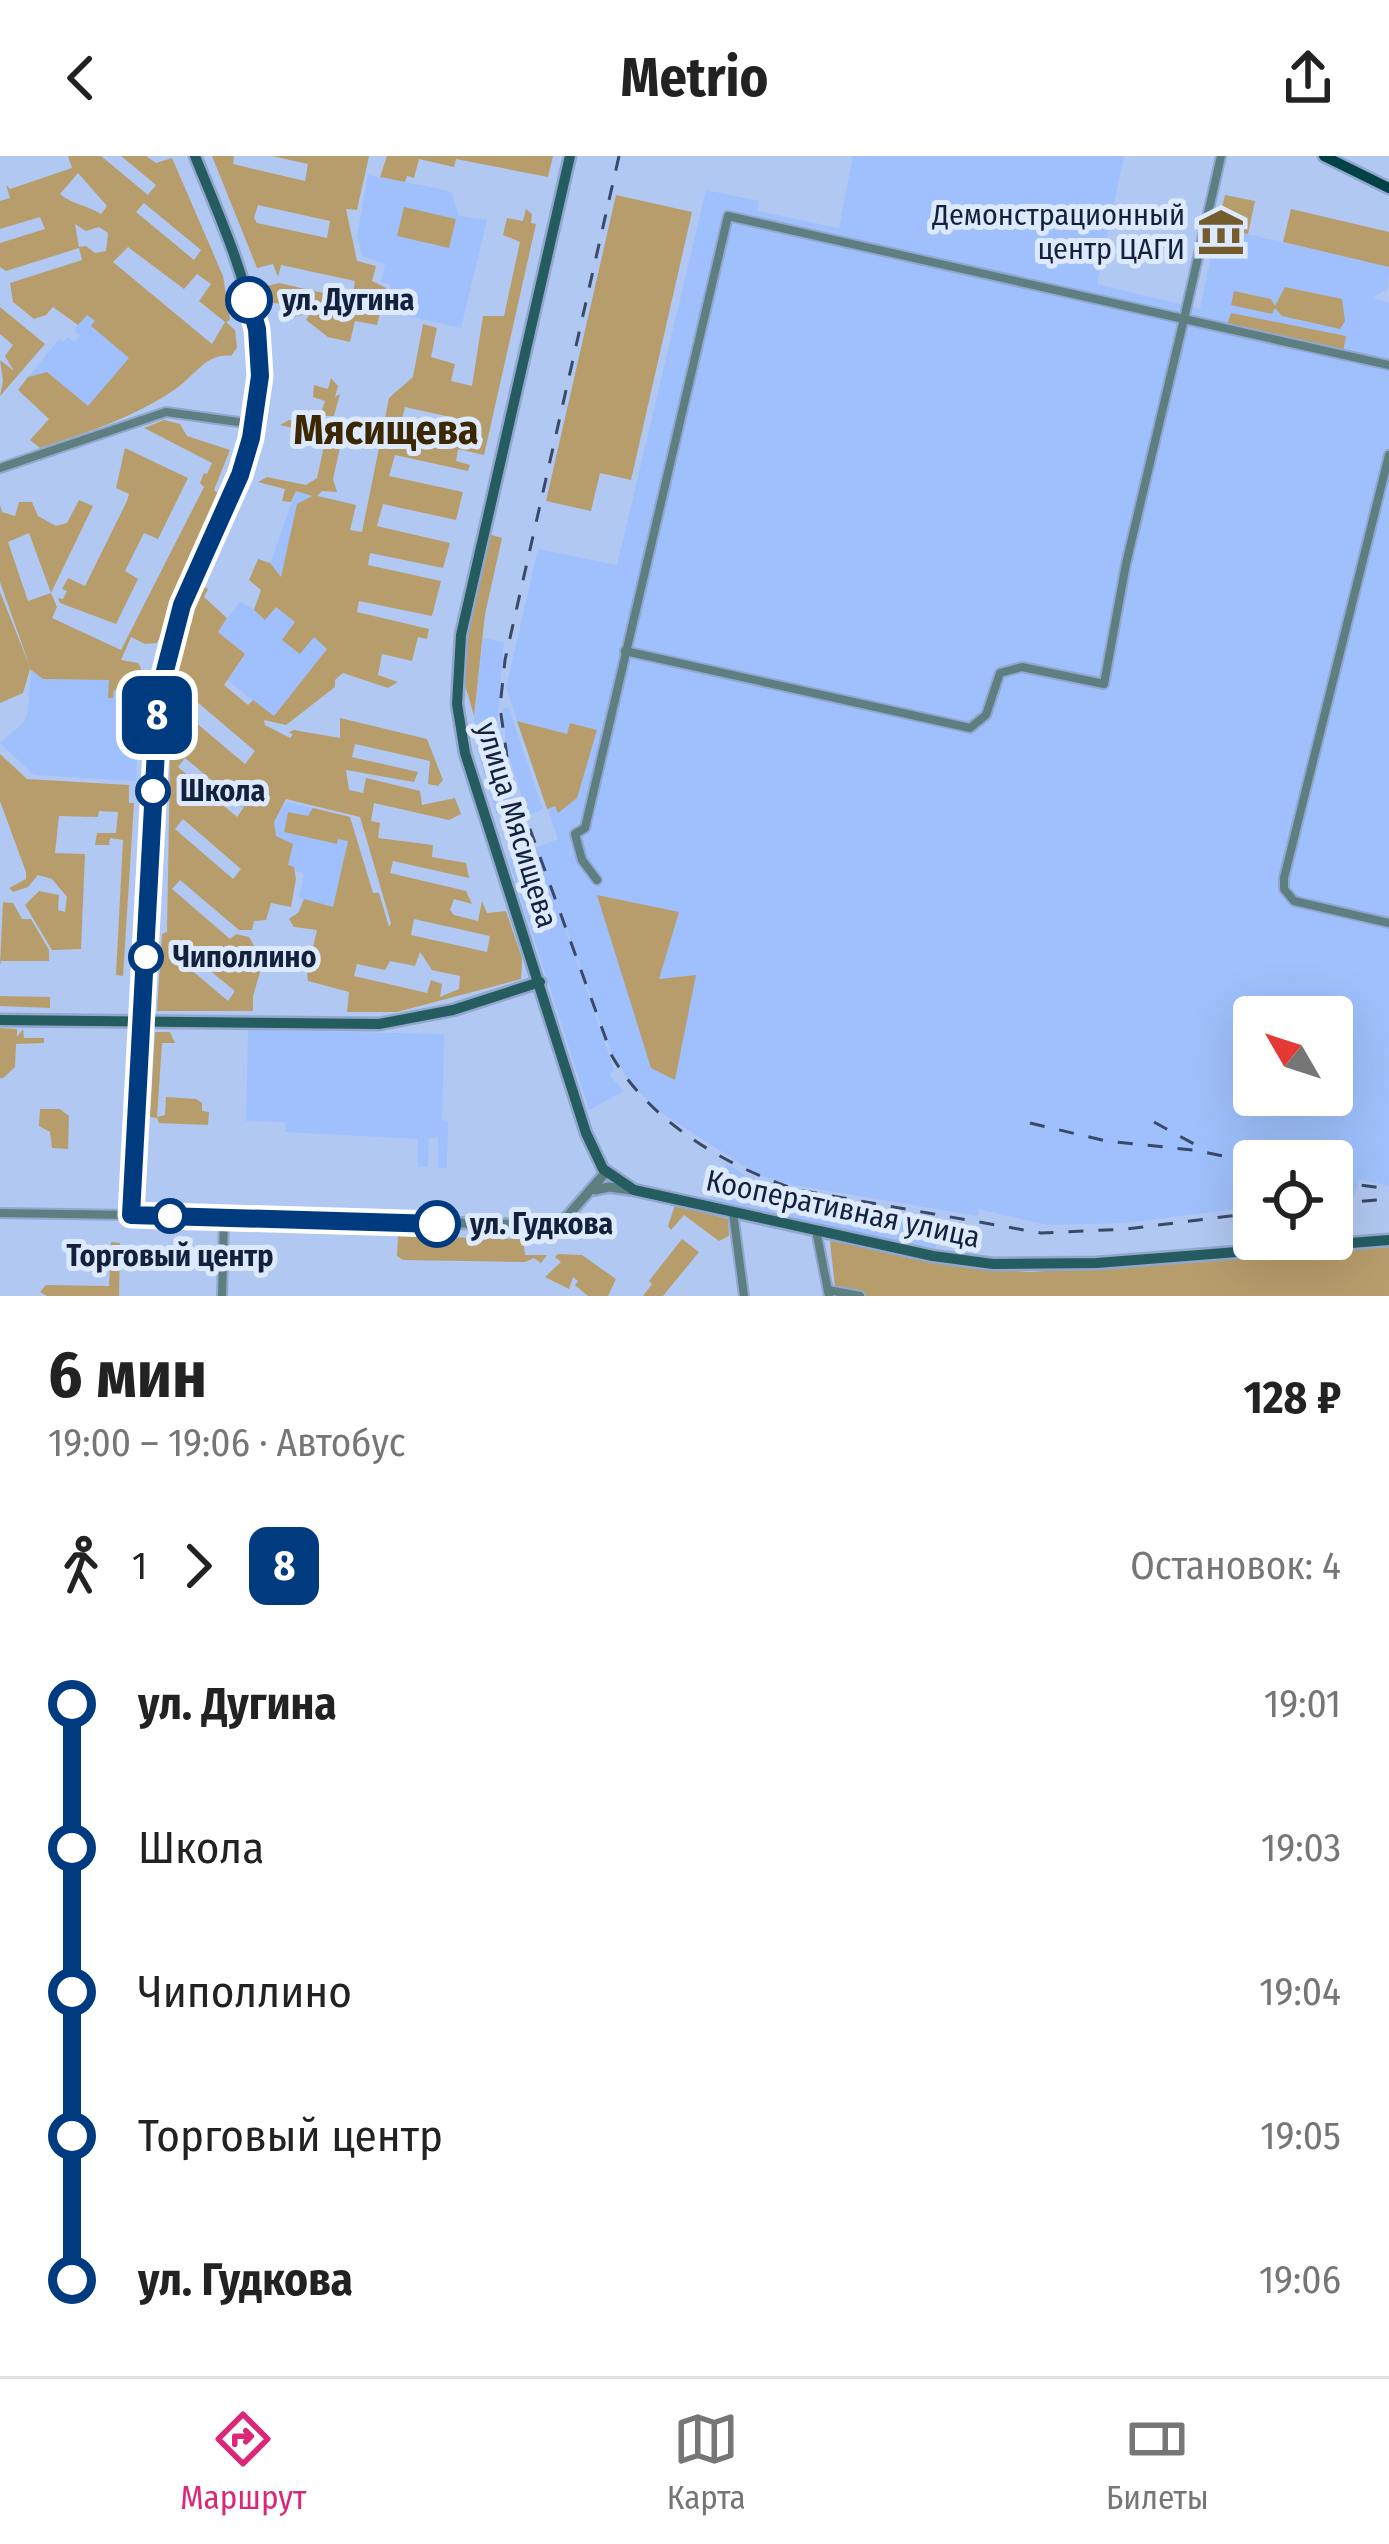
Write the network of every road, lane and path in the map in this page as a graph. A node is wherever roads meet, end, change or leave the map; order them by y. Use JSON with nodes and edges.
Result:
{"nodes":[{"id":1,"x":195,"y":156,"type":"edge"},
{"id":2,"x":569,"y":156,"type":"edge"},
{"id":3,"x":1221,"y":156,"type":"edge"},
{"id":4,"x":1324,"y":156,"type":"edge"},
{"id":5,"x":1389,"y":188,"type":"edge"},
{"id":6,"x":1184,"y":320,"type":"junction"},
{"id":7,"x":1389,"y":364,"type":"edge"},
{"id":8,"x":254,"y":425,"type":"junction"},
{"id":9,"x":1389,"y":455,"type":"edge"},
{"id":10,"x":0,"y":468,"type":"edge"},
{"id":11,"x":625,"y":651,"type":"junction"},
{"id":12,"x":597,"y":880,"type":"dead end"},
{"id":13,"x":1389,"y":923,"type":"edge"},
{"id":14,"x":540,"y":982,"type":"junction"},
{"id":15,"x":0,"y":1020,"type":"edge"},
{"id":16,"x":143,"y":1020,"type":"junction"},
{"id":17,"x":592,"y":1151,"type":"junction"},
{"id":18,"x":606,"y":1172,"type":"junction"},
{"id":19,"x":634,"y":1190,"type":"junction"},
{"id":20,"x":590,"y":1192,"type":"junction"},
{"id":21,"x":733,"y":1211,"type":"junction"},
{"id":22,"x":0,"y":1213,"type":"edge"},
{"id":23,"x":131,"y":1215,"type":"junction"},
{"id":24,"x":224,"y":1218,"type":"junction"},
{"id":25,"x":816,"y":1229,"type":"junction"},
{"id":26,"x":1389,"y":1240,"type":"edge"},
{"id":27,"x":829,"y":1293,"type":"edge"},
{"id":28,"x":222,"y":1296,"type":"edge"},
{"id":29,"x":744,"y":1296,"type":"edge"},
{"id":30,"x":860,"y":1296,"type":"edge"}],
"edges":[{"from":1,"to":8,"type":"main road"},
{"from":2,"to":14,"type":"main road","name":"улица Мясищева"},
{"from":3,"to":6,"type":"street"},
{"from":4,"to":5,"type":"main road"},
{"from":6,"to":7,"type":"street"},
{"from":6,"to":11,"type":"street"},
{"from":6,"to":11,"type":"street"},
{"from":8,"to":10,"type":"street"},
{"from":8,"to":16,"type":"main road"},
{"from":9,"to":13,"type":"street"},
{"from":11,"to":12,"type":"street"},
{"from":14,"to":16,"type":"main road"},
{"from":14,"to":17,"type":"main road","name":"улица Мясищева"},
{"from":15,"to":16,"type":"main road"},
{"from":16,"to":23,"type":"street"},
{"from":17,"to":18,"type":"main road","name":"Кооперативная улица"},
{"from":17,"to":20,"type":"street"},
{"from":18,"to":19,"type":"main road","name":"Кооперативная улица"},
{"from":18,"to":20,"type":"street"},
{"from":19,"to":20,"type":"street"},
{"from":19,"to":21,"type":"main road","name":"Кооперативная улица"},
{"from":20,"to":24,"type":"street"},
{"from":21,"to":25,"type":"main road","name":"Кооперативная улица"},
{"from":21,"to":29,"type":"street"},
{"from":22,"to":23,"type":"street"},
{"from":23,"to":24,"type":"street"},
{"from":24,"to":28,"type":"street"},
{"from":25,"to":26,"type":"main road","name":"Кооперативная улица"},
{"from":25,"to":27,"type":"street"},
{"from":27,"to":30,"type":"street"}]}
